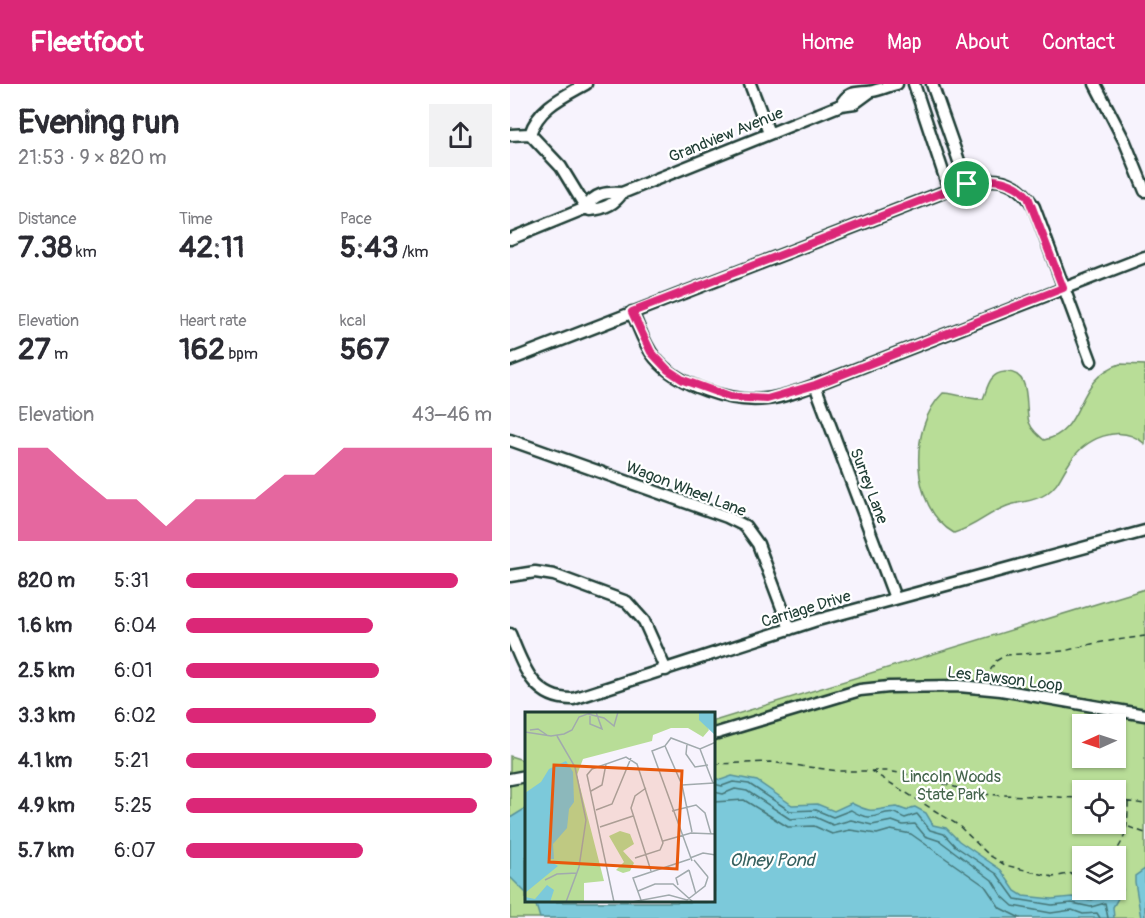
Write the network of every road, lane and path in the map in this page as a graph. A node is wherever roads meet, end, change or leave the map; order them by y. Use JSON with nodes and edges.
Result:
{"nodes":[{"id":1,"x":586,"y":84,"type":"edge"},
{"id":2,"x":750,"y":84,"type":"edge"},
{"id":3,"x":897,"y":84,"type":"edge"},
{"id":4,"x":914,"y":84,"type":"edge"},
{"id":5,"x":932,"y":84,"type":"edge"},
{"id":6,"x":1095,"y":84,"type":"edge"},
{"id":7,"x":769,"y":133,"type":"junction"},
{"id":8,"x":530,"y":134,"type":"junction"},
{"id":9,"x":510,"y":135,"type":"edge"},
{"id":10,"x":967,"y":184,"type":"junction"},
{"id":11,"x":949,"y":190,"type":"junction"},
{"id":12,"x":1145,"y":191,"type":"edge"},
{"id":13,"x":586,"y":208,"type":"junction"},
{"id":14,"x":510,"y":239,"type":"edge"},
{"id":15,"x":1145,"y":257,"type":"edge"},
{"id":16,"x":1063,"y":288,"type":"junction"},
{"id":17,"x":632,"y":312,"type":"junction"},
{"id":18,"x":510,"y":360,"type":"edge"},
{"id":19,"x":1091,"y":361,"type":"dead end"},
{"id":20,"x":815,"y":385,"type":"junction"},
{"id":21,"x":510,"y":440,"type":"edge"},
{"id":22,"x":1145,"y":531,"type":"edge"},
{"id":23,"x":510,"y":576,"type":"edge"},
{"id":24,"x":895,"y":598,"type":"junction"},
{"id":25,"x":790,"y":628,"type":"junction"},
{"id":26,"x":510,"y":634,"type":"edge"},
{"id":27,"x":1145,"y":636,"type":"edge"},
{"id":28,"x":666,"y":670,"type":"junction"},
{"id":29,"x":975,"y":688,"type":"junction"},
{"id":30,"x":1145,"y":715,"type":"edge"},
{"id":31,"x":716,"y":733,"type":"edge"},
{"id":32,"x":716,"y":764,"type":"edge"},
{"id":33,"x":870,"y":771,"type":"junction"},
{"id":34,"x":525,"y":776,"type":"edge"},
{"id":35,"x":510,"y":779,"type":"edge"},
{"id":36,"x":1072,"y":798,"type":"edge"},
{"id":37,"x":1128,"y":802,"type":"joint"},
{"id":38,"x":1145,"y":804,"type":"edge"},
{"id":39,"x":1128,"y":826,"type":"junction"},
{"id":40,"x":1145,"y":833,"type":"edge"},
{"id":41,"x":1121,"y":846,"type":"edge"},
{"id":42,"x":1072,"y":873,"type":"edge"}],
"edges":[{"from":1,"to":8,"type":"street"},
{"from":2,"to":7,"type":"street"},
{"from":3,"to":7,"type":"street","name":"Grandview Avenue"},
{"from":4,"to":11,"type":"street"},
{"from":5,"to":10,"type":"street"},
{"from":6,"to":12,"type":"street"},
{"from":7,"to":13,"type":"street","name":"Grandview Avenue"},
{"from":8,"to":9,"type":"street"},
{"from":8,"to":13,"type":"street"},
{"from":10,"to":11,"type":"street"},
{"from":10,"to":16,"type":"street"},
{"from":11,"to":17,"type":"street"},
{"from":13,"to":14,"type":"street","name":"Grandview Avenue"},
{"from":15,"to":16,"type":"street"},
{"from":16,"to":19,"type":"street"},
{"from":16,"to":20,"type":"street"},
{"from":17,"to":18,"type":"street"},
{"from":17,"to":20,"type":"street"},
{"from":20,"to":24,"type":"street","name":"Surrey Lane"},
{"from":21,"to":25,"type":"street","name":"Wagon Wheel Lane"},
{"from":22,"to":24,"type":"street","name":"Carriage Drive"},
{"from":23,"to":28,"type":"street"},
{"from":24,"to":25,"type":"street","name":"Carriage Drive"},
{"from":25,"to":28,"type":"street","name":"Carriage Drive"},
{"from":26,"to":28,"type":"street","name":"Carriage Drive"},
{"from":27,"to":29,"type":"path"},
{"from":29,"to":30,"type":"street","name":"Les Pawson Loop"},
{"from":29,"to":31,"type":"street","name":"Les Pawson Loop"},
{"from":32,"to":33,"type":"path"},
{"from":33,"to":36,"type":"path"},
{"from":33,"to":42,"type":"path"},
{"from":34,"to":35,"type":"street"},
{"from":37,"to":38,"type":"path"},
{"from":37,"to":39,"type":"path"},
{"from":39,"to":40,"type":"path"},
{"from":39,"to":41,"type":"path"}]}
